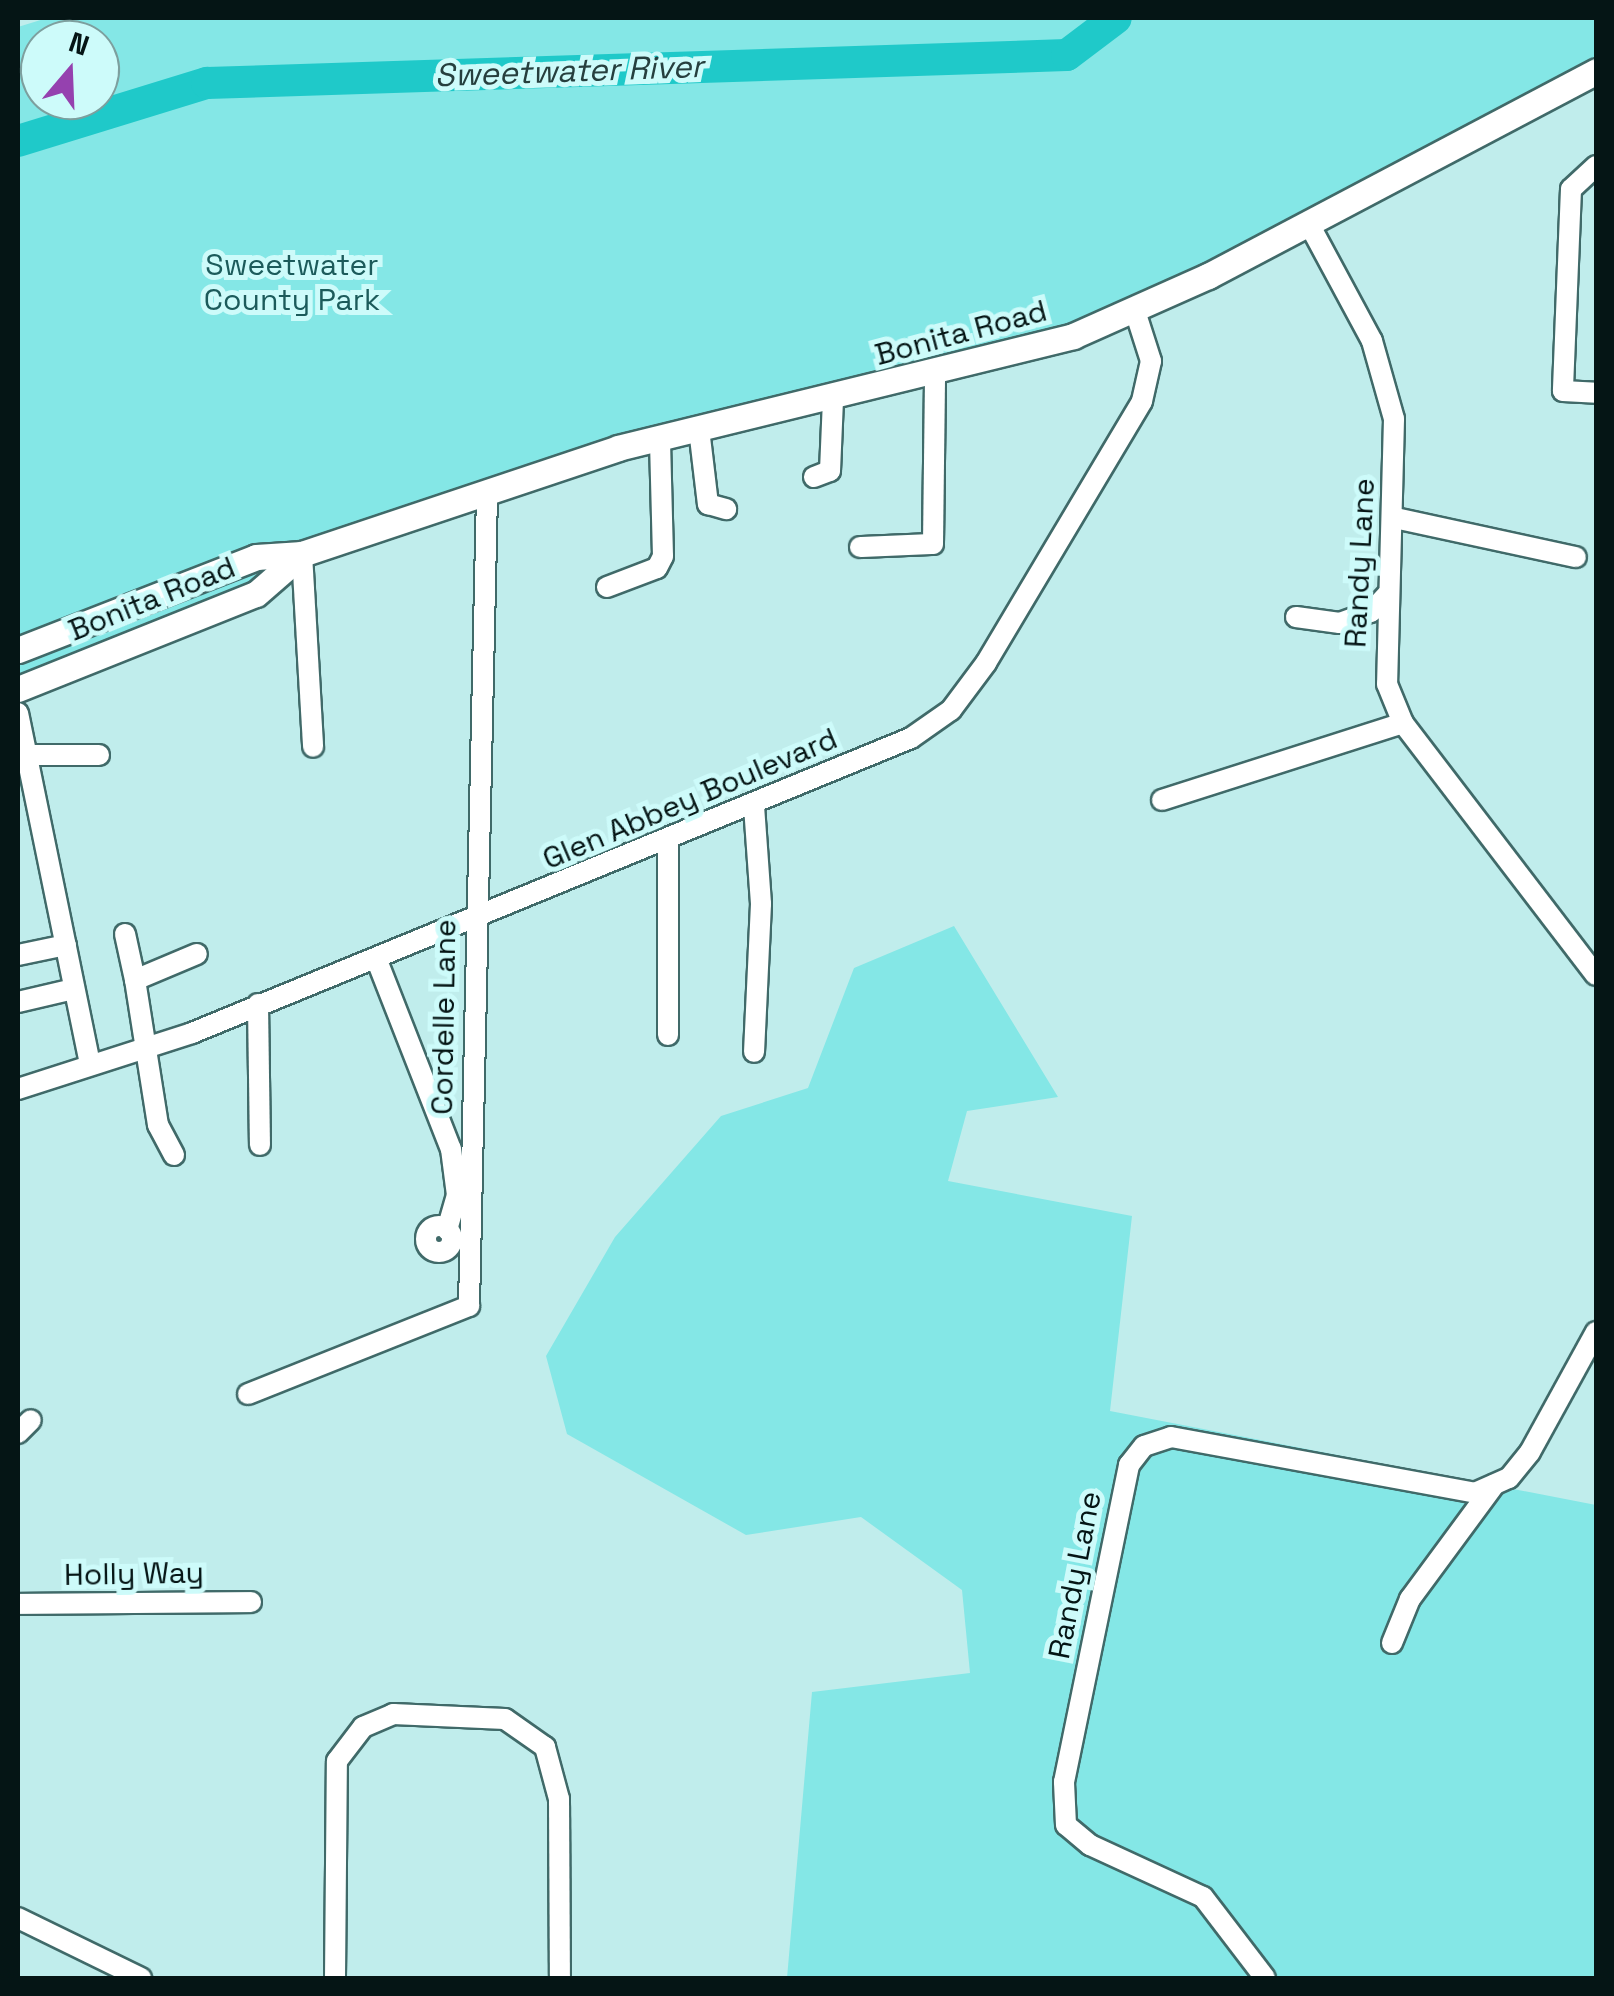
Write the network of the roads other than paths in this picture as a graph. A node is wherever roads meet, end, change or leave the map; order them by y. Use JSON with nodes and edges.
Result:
{"nodes":[{"id":1,"x":1596,"y":72,"type":"edge"},
{"id":2,"x":1594,"y":169,"type":"edge"},
{"id":3,"x":1309,"y":224,"type":"junction"},
{"id":4,"x":1135,"y":311,"type":"junction"},
{"id":5,"x":935,"y":377,"type":"junction"},
{"id":6,"x":1596,"y":393,"type":"edge"},
{"id":7,"x":834,"y":399,"type":"junction"},
{"id":8,"x":699,"y":430,"type":"junction"},
{"id":9,"x":660,"y":438,"type":"junction"},
{"id":10,"x":814,"y":477,"type":"dead end"},
{"id":11,"x":486,"y":492,"type":"junction"},
{"id":12,"x":726,"y":509,"type":"dead end"},
{"id":13,"x":1394,"y":518,"type":"junction"},
{"id":14,"x":860,"y":547,"type":"dead end"},
{"id":15,"x":302,"y":554,"type":"junction"},
{"id":16,"x":1576,"y":557,"type":"dead end"},
{"id":17,"x":607,"y":586,"type":"dead end"},
{"id":18,"x":1387,"y":595,"type":"junction"},
{"id":19,"x":1296,"y":616,"type":"dead end"},
{"id":20,"x":18,"y":650,"type":"edge"},
{"id":21,"x":18,"y":689,"type":"edge"},
{"id":22,"x":18,"y":713,"type":"edge"},
{"id":23,"x":1404,"y":723,"type":"junction"},
{"id":24,"x":313,"y":747,"type":"dead end"},
{"id":25,"x":26,"y":755,"type":"junction"},
{"id":26,"x":99,"y":755,"type":"dead end"},
{"id":27,"x":1162,"y":800,"type":"dead end"},
{"id":28,"x":754,"y":806,"type":"junction"},
{"id":29,"x":668,"y":844,"type":"junction"},
{"id":30,"x":476,"y":920,"type":"junction"},
{"id":31,"x":125,"y":934,"type":"dead end"},
{"id":32,"x":66,"y":945,"type":"junction"},
{"id":33,"x":197,"y":954,"type":"dead end"},
{"id":34,"x":18,"y":955,"type":"edge"},
{"id":35,"x":376,"y":958,"type":"junction"},
{"id":36,"x":1596,"y":975,"type":"edge"},
{"id":37,"x":135,"y":980,"type":"junction"},
{"id":38,"x":74,"y":989,"type":"junction"},
{"id":39,"x":18,"y":1002,"type":"edge"},
{"id":40,"x":258,"y":1004,"type":"junction"},
{"id":41,"x":668,"y":1035,"type":"dead end"},
{"id":42,"x":150,"y":1046,"type":"junction"},
{"id":43,"x":754,"y":1052,"type":"dead end"},
{"id":44,"x":90,"y":1065,"type":"junction"},
{"id":45,"x":18,"y":1088,"type":"edge"},
{"id":46,"x":260,"y":1145,"type":"dead end"},
{"id":47,"x":174,"y":1155,"type":"dead end"},
{"id":48,"x":448,"y":1230,"type":"dead end"},
{"id":49,"x":1596,"y":1332,"type":"edge"},
{"id":50,"x":248,"y":1394,"type":"dead end"},
{"id":51,"x":1495,"y":1484,"type":"junction"},
{"id":52,"x":251,"y":1602,"type":"dead end"},
{"id":53,"x":18,"y":1604,"type":"edge"},
{"id":54,"x":1392,"y":1643,"type":"dead end"},
{"id":55,"x":18,"y":1918,"type":"edge"},
{"id":56,"x":141,"y":1978,"type":"edge"},
{"id":57,"x":334,"y":1978,"type":"edge"},
{"id":58,"x":560,"y":1978,"type":"edge"},
{"id":59,"x":1265,"y":1978,"type":"edge"}],
"edges":[{"from":1,"to":3,"type":"main road","name":"Bonita Road"},
{"from":2,"to":6,"type":"street"},
{"from":3,"to":4,"type":"main road","name":"Bonita Road"},
{"from":3,"to":13,"type":"street","name":"Randy Lane"},
{"from":4,"to":5,"type":"main road","name":"Bonita Road"},
{"from":4,"to":28,"type":"street","name":"Glen Abbey Boulevard"},
{"from":5,"to":7,"type":"main road","name":"Bonita Road"},
{"from":5,"to":14,"type":"street"},
{"from":7,"to":8,"type":"main road","name":"Bonita Road"},
{"from":7,"to":10,"type":"street"},
{"from":8,"to":9,"type":"main road","name":"Bonita Road"},
{"from":8,"to":12,"type":"street"},
{"from":9,"to":11,"type":"main road","name":"Bonita Road"},
{"from":9,"to":17,"type":"street"},
{"from":11,"to":15,"type":"main road","name":"Bonita Road"},
{"from":11,"to":30,"type":"street","name":"Cordelle Lane"},
{"from":13,"to":16,"type":"street"},
{"from":13,"to":18,"type":"street","name":"Randy Lane"},
{"from":15,"to":20,"type":"main road","name":"Bonita Road"},
{"from":15,"to":21,"type":"main road","name":"Bonita Road"},
{"from":15,"to":24,"type":"street"},
{"from":18,"to":19,"type":"street"},
{"from":18,"to":23,"type":"street","name":"Randy Lane"},
{"from":22,"to":25,"type":"street"},
{"from":23,"to":27,"type":"street"},
{"from":23,"to":36,"type":"street","name":"Randy Lane"},
{"from":25,"to":26,"type":"street"},
{"from":25,"to":32,"type":"street"},
{"from":28,"to":29,"type":"street","name":"Glen Abbey Boulevard"},
{"from":28,"to":43,"type":"street"},
{"from":29,"to":30,"type":"street","name":"Glen Abbey Boulevard"},
{"from":29,"to":41,"type":"street"},
{"from":30,"to":35,"type":"street","name":"Glen Abbey Boulevard"},
{"from":30,"to":50,"type":"street","name":"Cordelle Lane"},
{"from":31,"to":37,"type":"street"},
{"from":32,"to":34,"type":"street"},
{"from":32,"to":38,"type":"street"},
{"from":33,"to":37,"type":"street"},
{"from":35,"to":40,"type":"street","name":"Glen Abbey Boulevard"},
{"from":35,"to":48,"type":"street"},
{"from":37,"to":42,"type":"street"},
{"from":38,"to":39,"type":"street"},
{"from":38,"to":44,"type":"street"},
{"from":40,"to":42,"type":"street","name":"Glen Abbey Boulevard"},
{"from":40,"to":46,"type":"street"},
{"from":42,"to":44,"type":"street","name":"Glen Abbey Boulevard"},
{"from":42,"to":47,"type":"street"},
{"from":44,"to":45,"type":"street","name":"Glen Abbey Boulevard"},
{"from":49,"to":51,"type":"street"},
{"from":51,"to":54,"type":"street"},
{"from":51,"to":59,"type":"street","name":"Randy Lane"},
{"from":52,"to":53,"type":"street","name":"Holly Way"},
{"from":55,"to":56,"type":"street"},
{"from":57,"to":58,"type":"street"}]}
